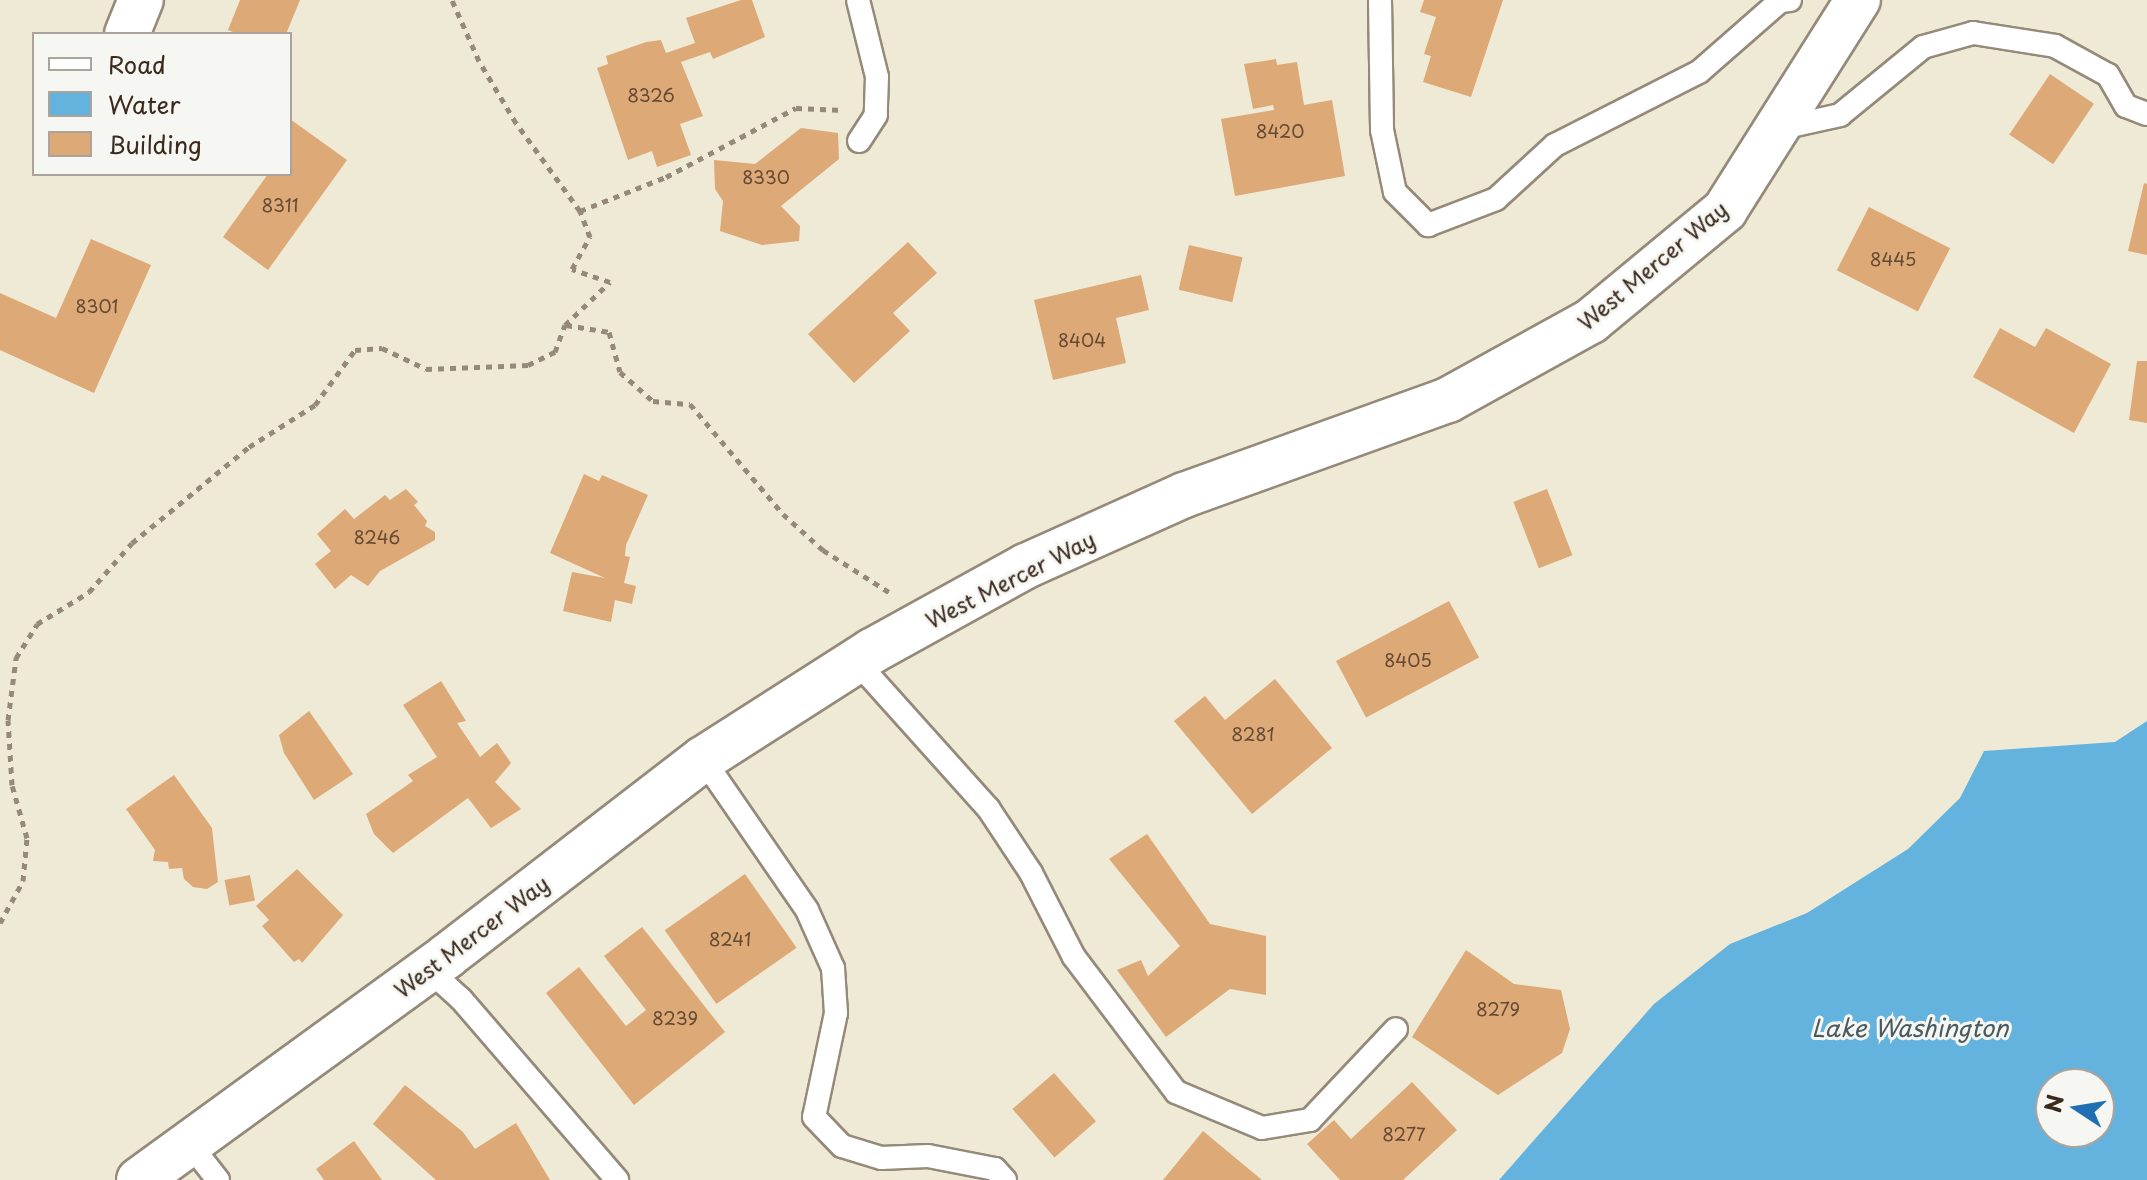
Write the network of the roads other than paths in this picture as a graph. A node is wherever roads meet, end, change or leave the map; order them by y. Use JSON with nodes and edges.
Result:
{"nodes":[{"id":1,"x":141,"y":0,"type":"edge"},
{"id":2,"x":858,"y":0,"type":"edge"},
{"id":3,"x":1380,"y":0,"type":"edge"},
{"id":4,"x":1790,"y":0,"type":"edge"},
{"id":5,"x":1858,"y":0,"type":"edge"},
{"id":6,"x":128,"y":32,"type":"edge"},
{"id":7,"x":2147,"y":114,"type":"edge"},
{"id":8,"x":1776,"y":130,"type":"junction"},
{"id":9,"x":859,"y":141,"type":"dead end"},
{"id":10,"x":856,"y":661,"type":"junction"},
{"id":11,"x":703,"y":759,"type":"junction"},
{"id":12,"x":428,"y":969,"type":"junction"},
{"id":13,"x":1396,"y":1029,"type":"dead end"},
{"id":14,"x":189,"y":1143,"type":"junction"},
{"id":15,"x":139,"y":1180,"type":"edge"},
{"id":16,"x":218,"y":1180,"type":"edge"},
{"id":17,"x":617,"y":1180,"type":"edge"},
{"id":18,"x":1005,"y":1180,"type":"edge"}],
"edges":[{"from":1,"to":6,"type":"street"},
{"from":2,"to":9,"type":"lane"},
{"from":3,"to":4,"type":"lane"},
{"from":5,"to":8,"type":"street","name":"West Mercer Way"},
{"from":7,"to":8,"type":"lane"},
{"from":8,"to":10,"type":"street","name":"West Mercer Way"},
{"from":10,"to":11,"type":"street","name":"West Mercer Way"},
{"from":10,"to":13,"type":"lane"},
{"from":11,"to":12,"type":"street","name":"West Mercer Way"},
{"from":11,"to":18,"type":"lane"},
{"from":12,"to":14,"type":"street","name":"West Mercer Way"},
{"from":12,"to":17,"type":"lane"},
{"from":14,"to":15,"type":"street","name":"West Mercer Way"},
{"from":14,"to":16,"type":"lane"}]}
